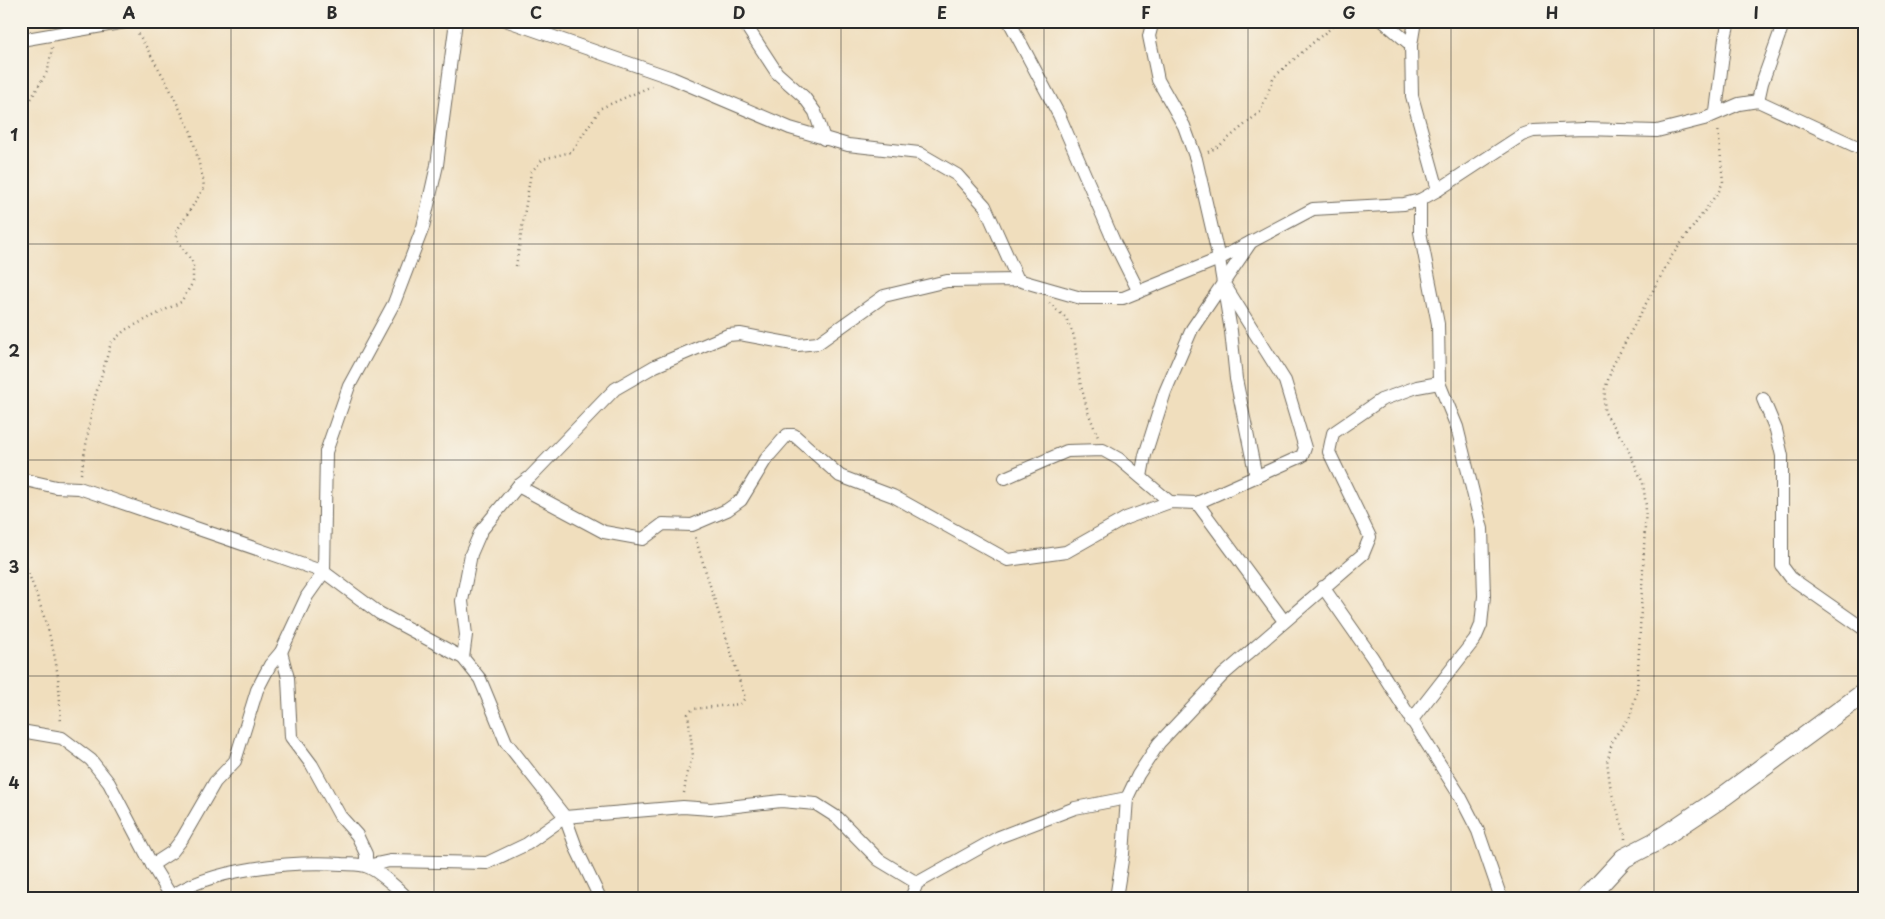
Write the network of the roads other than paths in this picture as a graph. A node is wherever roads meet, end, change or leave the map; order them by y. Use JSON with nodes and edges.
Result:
{"nodes":[{"id":1,"x":131,"y":21,"type":"edge"},
{"id":2,"x":456,"y":21,"type":"edge"},
{"id":3,"x":508,"y":21,"type":"edge"},
{"id":4,"x":743,"y":21,"type":"edge"},
{"id":5,"x":1009,"y":21,"type":"edge"},
{"id":6,"x":1146,"y":21,"type":"edge"},
{"id":7,"x":1153,"y":21,"type":"edge"},
{"id":8,"x":1383,"y":21,"type":"edge"},
{"id":9,"x":1415,"y":21,"type":"edge"},
{"id":10,"x":1730,"y":21,"type":"edge"},
{"id":11,"x":1786,"y":21,"type":"edge"},
{"id":12,"x":1149,"y":36,"type":"junction"},
{"id":13,"x":21,"y":40,"type":"edge"},
{"id":14,"x":1411,"y":45,"type":"junction"},
{"id":15,"x":1758,"y":101,"type":"junction"},
{"id":16,"x":1716,"y":112,"type":"junction"},
{"id":17,"x":824,"y":139,"type":"junction"},
{"id":18,"x":1864,"y":150,"type":"edge"},
{"id":19,"x":1438,"y":190,"type":"junction"},
{"id":20,"x":1420,"y":200,"type":"junction"},
{"id":21,"x":1252,"y":240,"type":"junction"},
{"id":22,"x":1220,"y":259,"type":"junction"},
{"id":23,"x":1018,"y":280,"type":"junction"},
{"id":24,"x":1224,"y":284,"type":"junction"},
{"id":25,"x":1139,"y":292,"type":"junction"},
{"id":26,"x":1439,"y":383,"type":"junction"},
{"id":27,"x":1763,"y":399,"type":"dead end"},
{"id":28,"x":1141,"y":477,"type":"junction"},
{"id":29,"x":1256,"y":477,"type":"junction"},
{"id":30,"x":1005,"y":478,"type":"dead end"},
{"id":31,"x":21,"y":479,"type":"edge"},
{"id":32,"x":518,"y":486,"type":"junction"},
{"id":33,"x":1170,"y":502,"type":"junction"},
{"id":34,"x":1198,"y":502,"type":"junction"},
{"id":35,"x":324,"y":572,"type":"junction"},
{"id":36,"x":1323,"y":587,"type":"junction"},
{"id":37,"x":1284,"y":621,"type":"junction"},
{"id":38,"x":1864,"y":629,"type":"edge"},
{"id":39,"x":281,"y":652,"type":"junction"},
{"id":40,"x":463,"y":658,"type":"junction"},
{"id":41,"x":1864,"y":693,"type":"edge"},
{"id":42,"x":1411,"y":721,"type":"junction"},
{"id":43,"x":21,"y":731,"type":"edge"},
{"id":44,"x":1126,"y":798,"type":"junction"},
{"id":45,"x":565,"y":817,"type":"junction"},
{"id":46,"x":152,"y":865,"type":"junction"},
{"id":47,"x":366,"y":866,"type":"junction"},
{"id":48,"x":916,"y":883,"type":"junction"},
{"id":49,"x":400,"y":895,"type":"edge"},
{"id":50,"x":170,"y":897,"type":"edge"},
{"id":51,"x":600,"y":898,"type":"edge"},
{"id":52,"x":911,"y":898,"type":"edge"},
{"id":53,"x":1116,"y":898,"type":"edge"},
{"id":54,"x":1501,"y":898,"type":"edge"},
{"id":55,"x":1587,"y":898,"type":"edge"}],
"edges":[{"from":1,"to":13,"type":"street"},
{"from":2,"to":35,"type":"street"},
{"from":3,"to":17,"type":"street"},
{"from":4,"to":17,"type":"street"},
{"from":5,"to":25,"type":"street"},
{"from":6,"to":12,"type":"street"},
{"from":7,"to":12,"type":"street"},
{"from":8,"to":14,"type":"street"},
{"from":9,"to":14,"type":"street"},
{"from":10,"to":16,"type":"street"},
{"from":11,"to":15,"type":"street"},
{"from":12,"to":22,"type":"street"},
{"from":14,"to":19,"type":"street"},
{"from":15,"to":16,"type":"street"},
{"from":15,"to":18,"type":"street"},
{"from":16,"to":19,"type":"street"},
{"from":17,"to":23,"type":"street"},
{"from":19,"to":20,"type":"street"},
{"from":20,"to":21,"type":"street"},
{"from":20,"to":26,"type":"street"},
{"from":21,"to":22,"type":"street"},
{"from":21,"to":24,"type":"street"},
{"from":22,"to":24,"type":"street"},
{"from":22,"to":25,"type":"street"},
{"from":23,"to":25,"type":"street"},
{"from":23,"to":32,"type":"street"},
{"from":24,"to":28,"type":"street"},
{"from":24,"to":29,"type":"street"},
{"from":24,"to":29,"type":"street"},
{"from":26,"to":36,"type":"street"},
{"from":26,"to":42,"type":"street"},
{"from":27,"to":38,"type":"street"},
{"from":28,"to":30,"type":"street"},
{"from":28,"to":33,"type":"street"},
{"from":29,"to":34,"type":"street"},
{"from":31,"to":35,"type":"street"},
{"from":32,"to":33,"type":"street"},
{"from":32,"to":40,"type":"street"},
{"from":33,"to":34,"type":"street"},
{"from":34,"to":37,"type":"street"},
{"from":35,"to":39,"type":"street"},
{"from":35,"to":40,"type":"street"},
{"from":36,"to":37,"type":"street"},
{"from":36,"to":42,"type":"street"},
{"from":37,"to":44,"type":"street"},
{"from":39,"to":46,"type":"street"},
{"from":39,"to":47,"type":"street"},
{"from":40,"to":45,"type":"street"},
{"from":41,"to":55,"type":"street"},
{"from":42,"to":54,"type":"street"},
{"from":43,"to":46,"type":"street"},
{"from":44,"to":48,"type":"street"},
{"from":44,"to":53,"type":"street"},
{"from":45,"to":47,"type":"street"},
{"from":45,"to":48,"type":"street"},
{"from":45,"to":51,"type":"street"},
{"from":46,"to":50,"type":"street"},
{"from":47,"to":49,"type":"street"},
{"from":47,"to":50,"type":"street"},
{"from":48,"to":52,"type":"street"}]}
